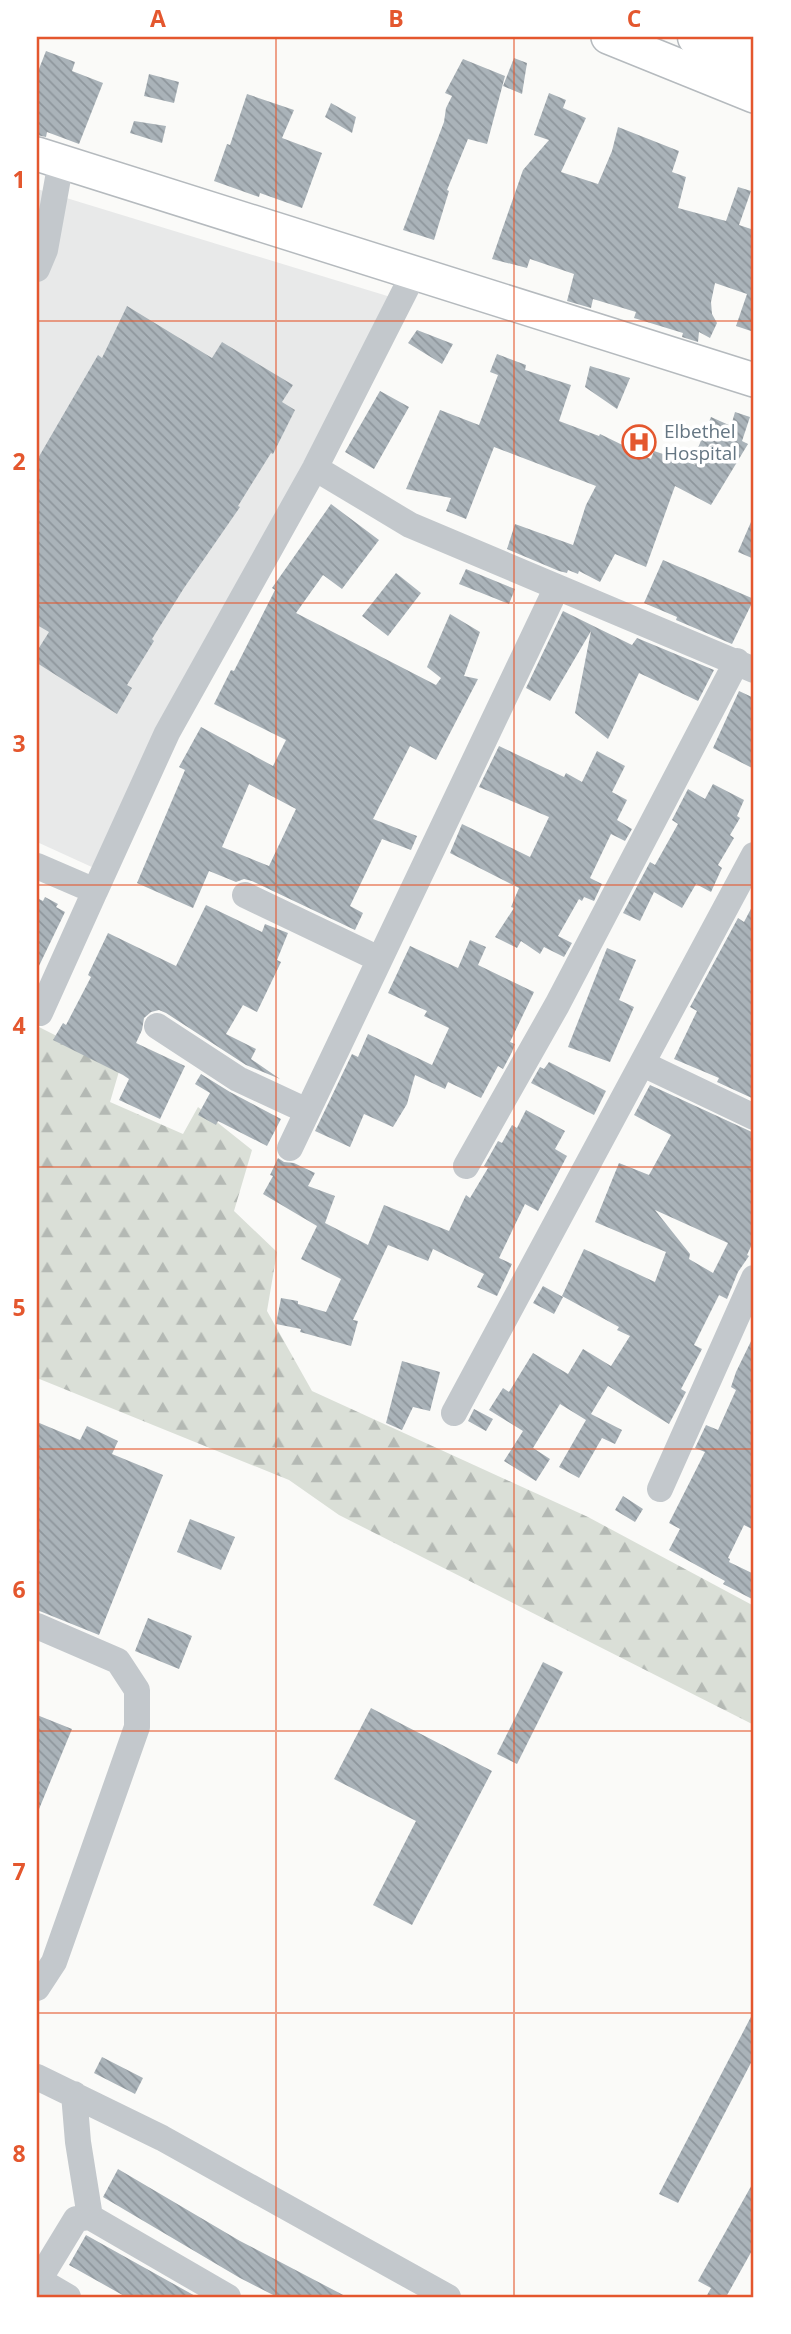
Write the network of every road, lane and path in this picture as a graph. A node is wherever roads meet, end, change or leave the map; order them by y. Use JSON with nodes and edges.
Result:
{"nodes":[{"id":1,"x":608,"y":37,"type":"edge"},
{"id":2,"x":697,"y":37,"type":"edge"},
{"id":3,"x":745,"y":37,"type":"edge"},
{"id":4,"x":754,"y":40,"type":"edge"},
{"id":5,"x":754,"y":60,"type":"edge"},
{"id":6,"x":754,"y":96,"type":"edge"},
{"id":7,"x":44,"y":168,"type":"edge"},
{"id":8,"x":37,"y":269,"type":"edge"},
{"id":9,"x":412,"y":278,"type":"junction"},
{"id":10,"x":754,"y":380,"type":"edge"},
{"id":11,"x":754,"y":393,"type":"edge"},
{"id":12,"x":315,"y":468,"type":"junction"},
{"id":13,"x":557,"y":587,"type":"junction"},
{"id":14,"x":745,"y":665,"type":"edge"},
{"id":15,"x":754,"y":855,"type":"edge"},
{"id":16,"x":37,"y":866,"type":"edge"},
{"id":17,"x":747,"y":883,"type":"edge"},
{"id":18,"x":95,"y":891,"type":"junction"},
{"id":19,"x":245,"y":895,"type":"dead end"},
{"id":20,"x":379,"y":959,"type":"junction"},
{"id":21,"x":40,"y":1013,"type":"dead end"},
{"id":22,"x":157,"y":1026,"type":"dead end"},
{"id":23,"x":643,"y":1064,"type":"junction"},
{"id":24,"x":307,"y":1111,"type":"junction"},
{"id":25,"x":754,"y":1117,"type":"edge"},
{"id":26,"x":289,"y":1148,"type":"dead end"},
{"id":27,"x":466,"y":1166,"type":"dead end"},
{"id":28,"x":754,"y":1278,"type":"edge"},
{"id":29,"x":454,"y":1413,"type":"dead end"},
{"id":30,"x":660,"y":1489,"type":"dead end"},
{"id":31,"x":37,"y":1626,"type":"edge"},
{"id":32,"x":37,"y":1987,"type":"edge"},
{"id":33,"x":37,"y":2077,"type":"edge"},
{"id":34,"x":74,"y":2094,"type":"junction"},
{"id":35,"x":90,"y":2217,"type":"junction"},
{"id":36,"x":38,"y":2282,"type":"edge"},
{"id":37,"x":405,"y":2287,"type":"edge"},
{"id":38,"x":218,"y":2295,"type":"edge"},
{"id":39,"x":68,"y":2297,"type":"edge"},
{"id":40,"x":448,"y":2297,"type":"edge"}],
"edges":[{"from":1,"to":6,"type":"main road"},
{"from":2,"to":5,"type":"highway"},
{"from":3,"to":4,"type":"street"},
{"from":7,"to":8,"type":"street"},
{"from":7,"to":9,"type":"main road"},
{"from":9,"to":10,"type":"main road"},
{"from":9,"to":11,"type":"main road"},
{"from":9,"to":12,"type":"street"},
{"from":12,"to":13,"type":"street"},
{"from":12,"to":18,"type":"street"},
{"from":13,"to":14,"type":"street"},
{"from":13,"to":20,"type":"street"},
{"from":14,"to":27,"type":"street"},
{"from":15,"to":17,"type":"street"},
{"from":16,"to":18,"type":"street"},
{"from":17,"to":23,"type":"street"},
{"from":18,"to":21,"type":"street"},
{"from":19,"to":20,"type":"street"},
{"from":20,"to":24,"type":"street"},
{"from":22,"to":24,"type":"street"},
{"from":23,"to":25,"type":"street"},
{"from":23,"to":29,"type":"street"},
{"from":24,"to":26,"type":"street"},
{"from":28,"to":30,"type":"street"},
{"from":31,"to":32,"type":"street"},
{"from":33,"to":34,"type":"street"},
{"from":34,"to":35,"type":"street"},
{"from":34,"to":37,"type":"street"},
{"from":35,"to":36,"type":"street"},
{"from":35,"to":38,"type":"street"},
{"from":36,"to":39,"type":"street"},
{"from":37,"to":40,"type":"street"}]}
